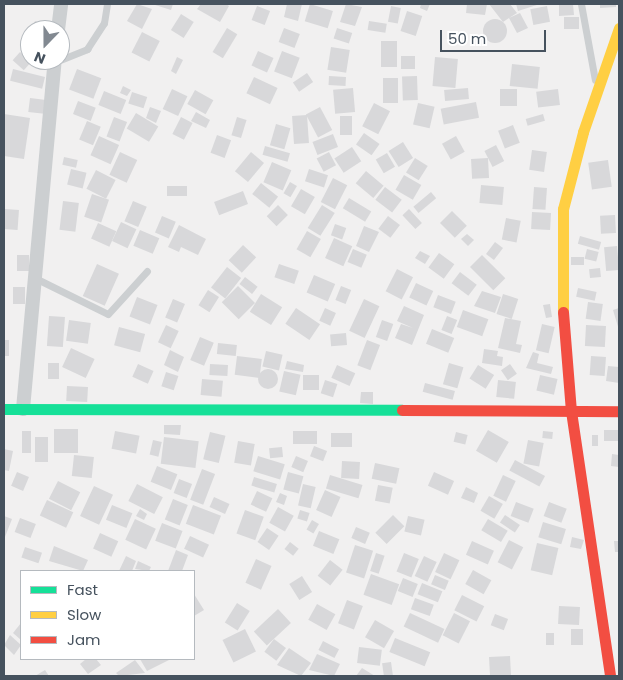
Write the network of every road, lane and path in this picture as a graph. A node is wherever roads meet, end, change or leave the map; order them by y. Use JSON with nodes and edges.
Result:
{"nodes":[{"id":1,"x":61,"y":4,"type":"edge"},
{"id":2,"x":107,"y":4,"type":"edge"},
{"id":3,"x":581,"y":4,"type":"edge"},
{"id":4,"x":59,"y":20,"type":"edge"},
{"id":5,"x":619,"y":28,"type":"edge"},
{"id":6,"x":70,"y":55,"type":"edge"},
{"id":7,"x":54,"y":70,"type":"edge"},
{"id":8,"x":597,"y":90,"type":"junction"},
{"id":9,"x":147,"y":270,"type":"dead end"},
{"id":10,"x":35,"y":278,"type":"junction"},
{"id":11,"x":23,"y":409,"type":"junction"},
{"id":12,"x":4,"y":410,"type":"edge"},
{"id":13,"x":571,"y":411,"type":"junction"},
{"id":14,"x":619,"y":411,"type":"edge"},
{"id":15,"x":610,"y":676,"type":"edge"}],
"edges":[{"from":1,"to":4,"type":"street"},
{"from":2,"to":6,"type":"lane"},
{"from":3,"to":8,"type":"lane"},
{"from":5,"to":8,"type":"street"},
{"from":7,"to":10,"type":"street"},
{"from":8,"to":13,"type":"street"},
{"from":9,"to":10,"type":"lane"},
{"from":10,"to":11,"type":"street"},
{"from":11,"to":12,"type":"street"},
{"from":11,"to":13,"type":"street"},
{"from":13,"to":14,"type":"street"},
{"from":13,"to":15,"type":"street"}]}
